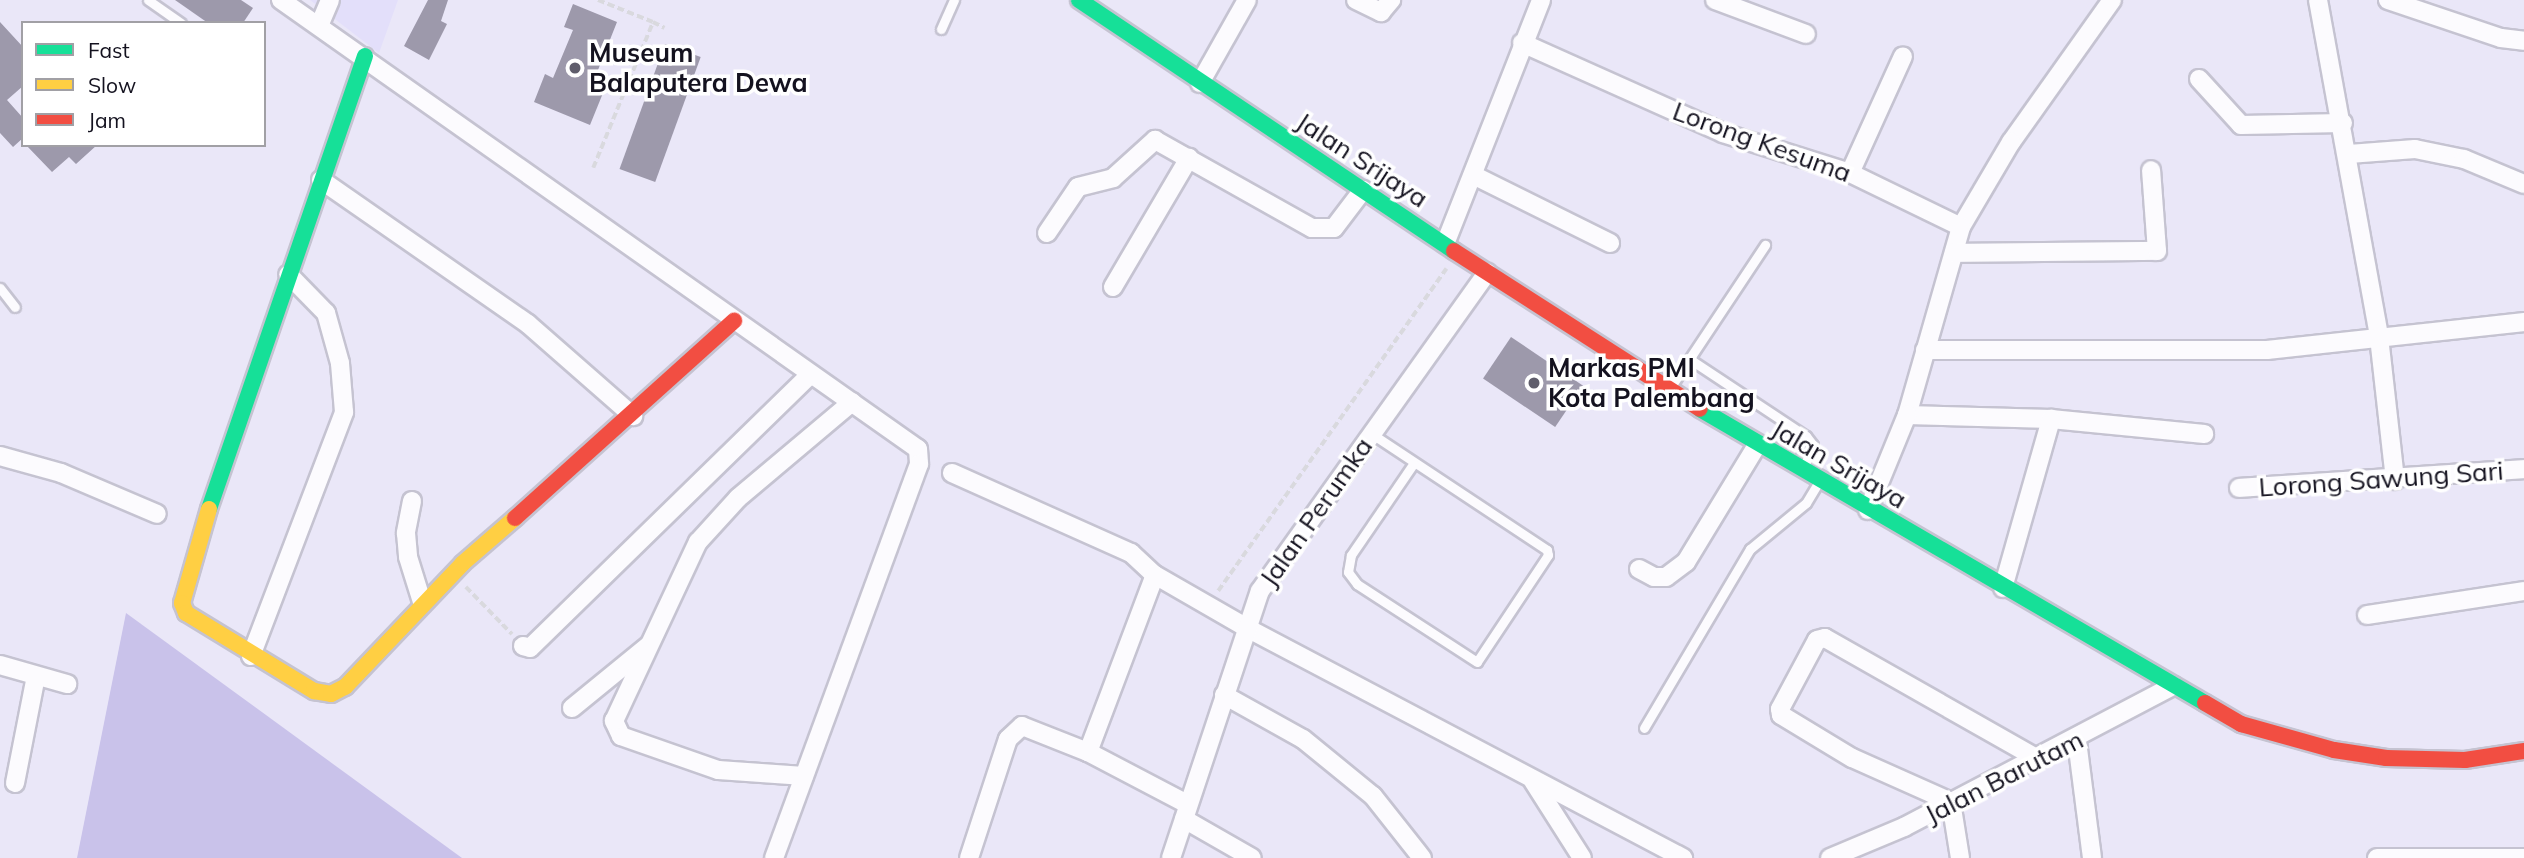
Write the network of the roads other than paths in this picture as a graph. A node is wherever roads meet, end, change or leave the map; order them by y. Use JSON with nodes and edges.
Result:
{"nodes":[{"id":1,"x":148,"y":0,"type":"edge"},
{"id":2,"x":281,"y":0,"type":"edge"},
{"id":3,"x":330,"y":0,"type":"edge"},
{"id":4,"x":954,"y":0,"type":"edge"},
{"id":5,"x":1079,"y":0,"type":"edge"},
{"id":6,"x":1247,"y":0,"type":"edge"},
{"id":7,"x":1356,"y":0,"type":"edge"},
{"id":8,"x":1391,"y":0,"type":"edge"},
{"id":9,"x":1541,"y":0,"type":"edge"},
{"id":10,"x":1715,"y":0,"type":"edge"},
{"id":11,"x":2112,"y":0,"type":"edge"},
{"id":12,"x":2318,"y":0,"type":"edge"},
{"id":13,"x":2388,"y":0,"type":"edge"},
{"id":14,"x":178,"y":21,"type":"edge"},
{"id":15,"x":319,"y":26,"type":"junction"},
{"id":16,"x":941,"y":29,"type":"dead end"},
{"id":17,"x":1806,"y":34,"type":"dead end"},
{"id":18,"x":2524,"y":41,"type":"edge"},
{"id":19,"x":1522,"y":43,"type":"junction"},
{"id":20,"x":1903,"y":56,"type":"dead end"},
{"id":21,"x":365,"y":57,"type":"junction"},
{"id":22,"x":2199,"y":79,"type":"dead end"},
{"id":23,"x":1200,"y":83,"type":"junction"},
{"id":24,"x":2343,"y":122,"type":"junction"},
{"id":25,"x":2349,"y":153,"type":"junction"},
{"id":26,"x":1189,"y":158,"type":"junction"},
{"id":27,"x":2151,"y":170,"type":"dead end"},
{"id":28,"x":1850,"y":173,"type":"junction"},
{"id":29,"x":1472,"y":175,"type":"junction"},
{"id":30,"x":321,"y":180,"type":"junction"},
{"id":31,"x":2524,"y":184,"type":"edge"},
{"id":32,"x":1363,"y":190,"type":"junction"},
{"id":33,"x":1961,"y":228,"type":"junction"},
{"id":34,"x":1047,"y":233,"type":"dead end"},
{"id":35,"x":1610,"y":243,"type":"dead end"},
{"id":36,"x":1765,"y":245,"type":"dead end"},
{"id":37,"x":1451,"y":248,"type":"junction"},
{"id":38,"x":1954,"y":253,"type":"junction"},
{"id":39,"x":1487,"y":273,"type":"junction"},
{"id":40,"x":288,"y":274,"type":"junction"},
{"id":41,"x":1113,"y":287,"type":"dead end"},
{"id":42,"x":0,"y":288,"type":"edge"},
{"id":43,"x":15,"y":307,"type":"dead end"},
{"id":44,"x":734,"y":321,"type":"junction"},
{"id":45,"x":2524,"y":323,"type":"edge"},
{"id":46,"x":2379,"y":337,"type":"junction"},
{"id":47,"x":1925,"y":350,"type":"junction"},
{"id":48,"x":1691,"y":360,"type":"junction"},
{"id":49,"x":811,"y":374,"type":"junction"},
{"id":50,"x":1669,"y":390,"type":"junction"},
{"id":51,"x":852,"y":402,"type":"junction"},
{"id":52,"x":1907,"y":415,"type":"junction"},
{"id":53,"x":633,"y":416,"type":"junction"},
{"id":54,"x":2050,"y":419,"type":"junction"},
{"id":55,"x":1370,"y":433,"type":"junction"},
{"id":56,"x":2204,"y":434,"type":"dead end"},
{"id":57,"x":1757,"y":444,"type":"junction"},
{"id":58,"x":0,"y":456,"type":"edge"},
{"id":59,"x":1413,"y":464,"type":"junction"},
{"id":60,"x":2524,"y":469,"type":"edge"},
{"id":61,"x":1802,"y":471,"type":"junction"},
{"id":62,"x":952,"y":473,"type":"dead end"},
{"id":63,"x":2395,"y":480,"type":"junction"},
{"id":64,"x":1819,"y":481,"type":"junction"},
{"id":65,"x":2239,"y":488,"type":"dead end"},
{"id":66,"x":412,"y":501,"type":"dead end"},
{"id":67,"x":1868,"y":510,"type":"junction"},
{"id":68,"x":157,"y":514,"type":"dead end"},
{"id":69,"x":1639,"y":569,"type":"dead end"},
{"id":70,"x":1155,"y":575,"type":"junction"},
{"id":71,"x":2003,"y":588,"type":"junction"},
{"id":72,"x":2524,"y":591,"type":"edge"},
{"id":73,"x":422,"y":602,"type":"junction"},
{"id":74,"x":2367,"y":615,"type":"dead end"},
{"id":75,"x":1247,"y":628,"type":"junction"},
{"id":76,"x":655,"y":640,"type":"junction"},
{"id":77,"x":523,"y":646,"type":"road end"},
{"id":78,"x":251,"y":656,"type":"junction"},
{"id":79,"x":0,"y":665,"type":"edge"},
{"id":80,"x":36,"y":676,"type":"junction"},
{"id":81,"x":66,"y":684,"type":"dead end"},
{"id":82,"x":2173,"y":687,"type":"junction"},
{"id":83,"x":1224,"y":695,"type":"junction"},
{"id":84,"x":572,"y":708,"type":"dead end"},
{"id":85,"x":1644,"y":729,"type":"dead end"},
{"id":86,"x":2077,"y":741,"type":"junction"},
{"id":87,"x":2524,"y":751,"type":"edge"},
{"id":88,"x":1088,"y":752,"type":"junction"},
{"id":89,"x":2036,"y":758,"type":"junction"},
{"id":90,"x":804,"y":776,"type":"junction"},
{"id":91,"x":1531,"y":779,"type":"junction"},
{"id":92,"x":15,"y":783,"type":"dead end"},
{"id":93,"x":1951,"y":802,"type":"junction"},
{"id":94,"x":1186,"y":811,"type":"junction"},
{"id":95,"x":1869,"y":850,"type":"edge"},
{"id":96,"x":774,"y":858,"type":"edge"},
{"id":97,"x":969,"y":858,"type":"edge"},
{"id":98,"x":1171,"y":858,"type":"edge"},
{"id":99,"x":1252,"y":858,"type":"edge"},
{"id":100,"x":1422,"y":858,"type":"edge"},
{"id":101,"x":1582,"y":858,"type":"edge"},
{"id":102,"x":1683,"y":858,"type":"edge"},
{"id":103,"x":1830,"y":858,"type":"edge"},
{"id":104,"x":1960,"y":858,"type":"edge"},
{"id":105,"x":2092,"y":858,"type":"edge"},
{"id":106,"x":2377,"y":858,"type":"edge"},
{"id":107,"x":2518,"y":858,"type":"edge"},
{"id":108,"x":2524,"y":858,"type":"edge"}],
"edges":[{"from":1,"to":14,"type":"lane"},
{"from":2,"to":15,"type":"street"},
{"from":3,"to":15,"type":"street"},
{"from":4,"to":16,"type":"lane"},
{"from":5,"to":23,"type":"street","name":"Jalan Srijaya"},
{"from":6,"to":23,"type":"street"},
{"from":7,"to":8,"type":"street"},
{"from":9,"to":19,"type":"street"},
{"from":10,"to":17,"type":"street"},
{"from":11,"to":33,"type":"street"},
{"from":12,"to":24,"type":"street"},
{"from":13,"to":18,"type":"street"},
{"from":15,"to":21,"type":"street"},
{"from":19,"to":28,"type":"street","name":"Lorong Kesuma"},
{"from":19,"to":29,"type":"street"},
{"from":20,"to":28,"type":"street"},
{"from":21,"to":30,"type":"street"},
{"from":21,"to":44,"type":"street"},
{"from":22,"to":24,"type":"street"},
{"from":23,"to":32,"type":"street","name":"Jalan Srijaya"},
{"from":24,"to":25,"type":"street"},
{"from":25,"to":31,"type":"street"},
{"from":25,"to":46,"type":"street"},
{"from":26,"to":32,"type":"street"},
{"from":26,"to":34,"type":"street"},
{"from":26,"to":41,"type":"street"},
{"from":27,"to":38,"type":"street"},
{"from":28,"to":33,"type":"street","name":"Lorong Kesuma"},
{"from":29,"to":35,"type":"street"},
{"from":29,"to":37,"type":"street"},
{"from":30,"to":40,"type":"street"},
{"from":30,"to":53,"type":"street"},
{"from":32,"to":37,"type":"street","name":"Jalan Srijaya"},
{"from":33,"to":38,"type":"street"},
{"from":36,"to":48,"type":"lane"},
{"from":37,"to":39,"type":"street","name":"Jalan Srijaya"},
{"from":38,"to":47,"type":"street"},
{"from":39,"to":50,"type":"street","name":"Jalan Srijaya"},
{"from":39,"to":55,"type":"street","name":"Jalan Perumka"},
{"from":40,"to":78,"type":"street"},
{"from":40,"to":78,"type":"street"},
{"from":42,"to":43,"type":"lane"},
{"from":44,"to":49,"type":"street"},
{"from":44,"to":53,"type":"street"},
{"from":45,"to":46,"type":"street"},
{"from":46,"to":47,"type":"street"},
{"from":46,"to":63,"type":"street"},
{"from":47,"to":52,"type":"street"},
{"from":48,"to":50,"type":"lane"},
{"from":48,"to":61,"type":"lane"},
{"from":49,"to":51,"type":"street"},
{"from":49,"to":77,"type":"street"},
{"from":50,"to":57,"type":"street","name":"Jalan Srijaya"},
{"from":51,"to":76,"type":"street"},
{"from":51,"to":90,"type":"street"},
{"from":52,"to":54,"type":"street"},
{"from":52,"to":67,"type":"street"},
{"from":53,"to":73,"type":"street"},
{"from":54,"to":56,"type":"street"},
{"from":54,"to":71,"type":"street"},
{"from":55,"to":59,"type":"lane"},
{"from":55,"to":75,"type":"street","name":"Jalan Perumka"},
{"from":57,"to":61,"type":"street","name":"Jalan Srijaya"},
{"from":57,"to":69,"type":"street"},
{"from":58,"to":68,"type":"street"},
{"from":59,"to":59,"type":"lane"},
{"from":60,"to":63,"type":"street","name":"Lorong Sawung Sari"},
{"from":61,"to":64,"type":"street","name":"Jalan Srijaya"},
{"from":62,"to":70,"type":"street"},
{"from":63,"to":65,"type":"street","name":"Lorong Sawung Sari"},
{"from":64,"to":67,"type":"street","name":"Jalan Srijaya"},
{"from":64,"to":85,"type":"lane"},
{"from":66,"to":73,"type":"street"},
{"from":67,"to":71,"type":"street","name":"Jalan Srijaya"},
{"from":70,"to":75,"type":"street"},
{"from":70,"to":88,"type":"street"},
{"from":71,"to":82,"type":"street","name":"Jalan Srijaya"},
{"from":72,"to":74,"type":"street"},
{"from":73,"to":78,"type":"street"},
{"from":75,"to":83,"type":"street","name":"Jalan Perumka"},
{"from":75,"to":91,"type":"street"},
{"from":76,"to":84,"type":"street"},
{"from":76,"to":90,"type":"street"},
{"from":79,"to":80,"type":"street"},
{"from":80,"to":81,"type":"street"},
{"from":80,"to":92,"type":"street"},
{"from":82,"to":86,"type":"street","name":"Jalan Barutam"},
{"from":82,"to":87,"type":"street","name":"Jalan Srijaya"},
{"from":83,"to":94,"type":"street","name":"Jalan Perumka"},
{"from":83,"to":100,"type":"street"},
{"from":86,"to":89,"type":"street","name":"Jalan Barutam"},
{"from":86,"to":105,"type":"street"},
{"from":88,"to":94,"type":"street"},
{"from":88,"to":97,"type":"street"},
{"from":89,"to":93,"type":"street","name":"Jalan Barutam"},
{"from":89,"to":93,"type":"street"},
{"from":90,"to":96,"type":"street"},
{"from":91,"to":101,"type":"street"},
{"from":91,"to":102,"type":"street"},
{"from":93,"to":95,"type":"street","name":"Jalan Barutam"},
{"from":93,"to":104,"type":"street"},
{"from":94,"to":98,"type":"street","name":"Jalan Perumka"},
{"from":94,"to":99,"type":"street"},
{"from":95,"to":103,"type":"street","name":"Jalan Barutam"},
{"from":106,"to":107,"type":"street"},
{"from":107,"to":108,"type":"street"}]}
